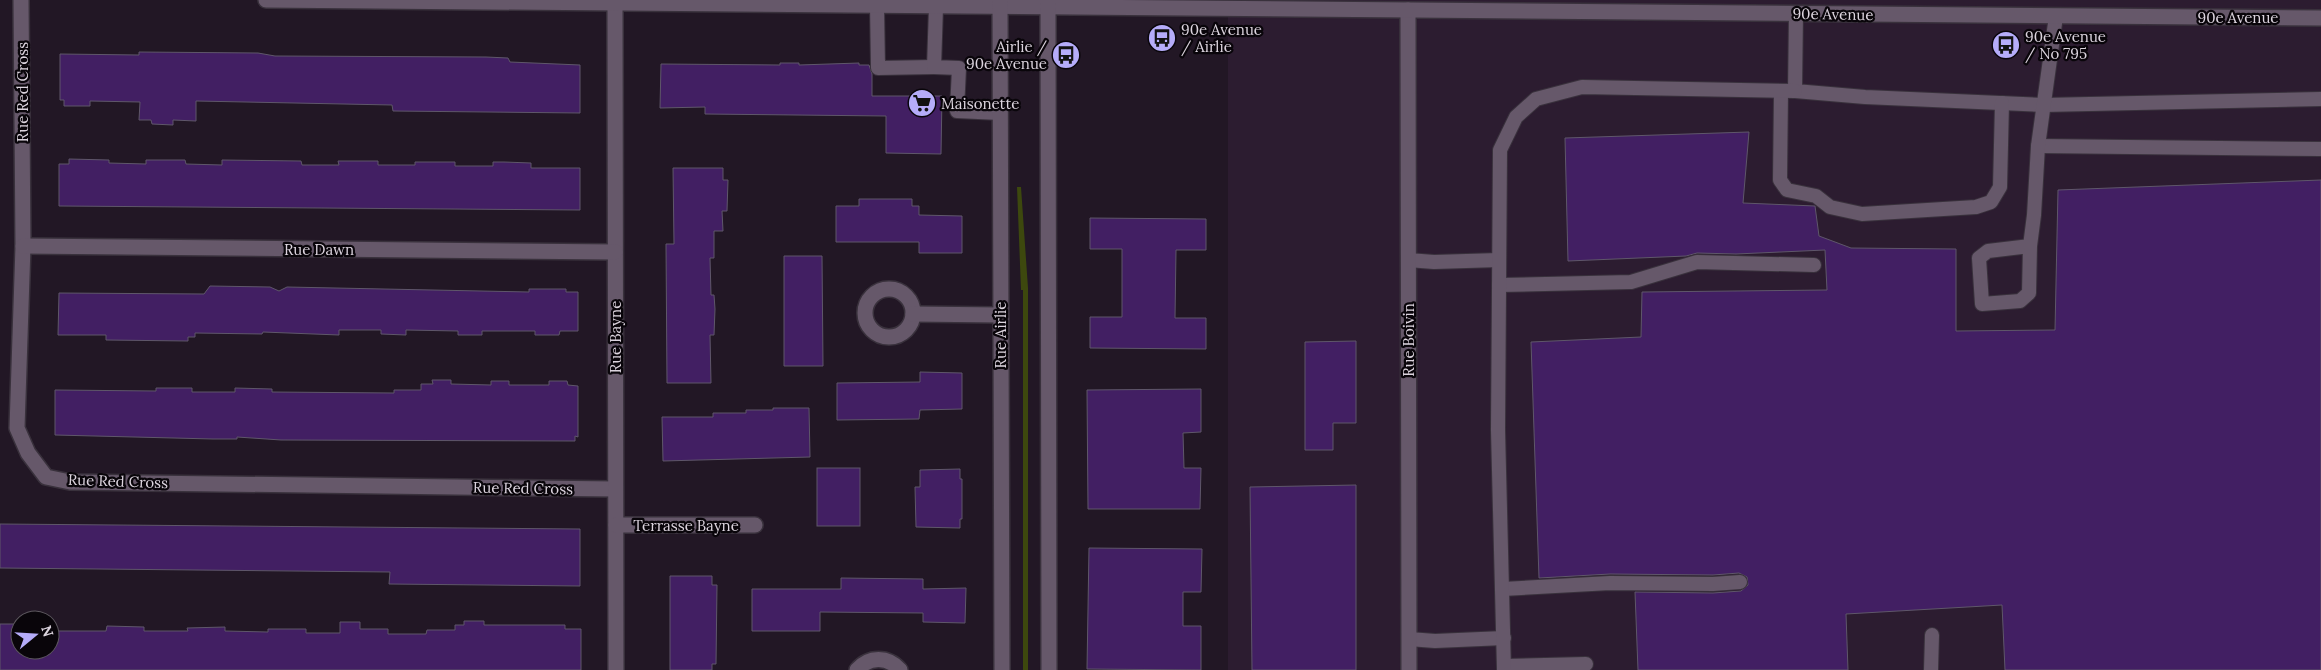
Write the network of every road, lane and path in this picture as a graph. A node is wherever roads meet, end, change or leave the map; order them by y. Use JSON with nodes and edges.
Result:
{"nodes":[{"id":1,"x":21,"y":0,"type":"edge"},
{"id":2,"x":266,"y":0,"type":"edge"},
{"id":3,"x":615,"y":4,"type":"junction"},
{"id":4,"x":940,"y":4,"type":"edge"},
{"id":5,"x":1000,"y":4,"type":"edge"},
{"id":6,"x":1048,"y":4,"type":"edge"},
{"id":7,"x":1194,"y":4,"type":"edge"},
{"id":8,"x":1324,"y":4,"type":"edge"},
{"id":9,"x":877,"y":6,"type":"junction"},
{"id":10,"x":1408,"y":10,"type":"junction"},
{"id":11,"x":1796,"y":13,"type":"junction"},
{"id":12,"x":2056,"y":16,"type":"junction"},
{"id":13,"x":2321,"y":18,"type":"edge"},
{"id":14,"x":934,"y":66,"type":"junction"},
{"id":15,"x":1788,"y":91,"type":"junction"},
{"id":16,"x":2321,"y":99,"type":"edge"},
{"id":17,"x":2002,"y":103,"type":"junction"},
{"id":18,"x":2043,"y":105,"type":"junction"},
{"id":19,"x":1000,"y":113,"type":"junction"},
{"id":20,"x":2038,"y":146,"type":"junction"},
{"id":21,"x":2321,"y":149,"type":"edge"},
{"id":22,"x":22,"y":246,"type":"junction"},
{"id":23,"x":2030,"y":246,"type":"junction"},
{"id":24,"x":615,"y":252,"type":"junction"},
{"id":25,"x":1408,"y":260,"type":"junction"},
{"id":26,"x":1499,"y":260,"type":"junction"},
{"id":27,"x":1814,"y":265,"type":"dead end"},
{"id":28,"x":1499,"y":285,"type":"junction"},
{"id":29,"x":913,"y":314,"type":"dead end"},
{"id":30,"x":1000,"y":315,"type":"junction"},
{"id":31,"x":615,"y":489,"type":"junction"},
{"id":32,"x":616,"y":525,"type":"junction"},
{"id":33,"x":755,"y":525,"type":"dead end"},
{"id":34,"x":1740,"y":582,"type":"dead end"},
{"id":35,"x":1504,"y":589,"type":"junction"},
{"id":36,"x":1932,"y":635,"type":"dead end"},
{"id":37,"x":1504,"y":638,"type":"junction"},
{"id":38,"x":1409,"y":639,"type":"junction"},
{"id":39,"x":1586,"y":664,"type":"dead end"},
{"id":40,"x":1504,"y":668,"type":"edge"},
{"id":41,"x":616,"y":670,"type":"edge"},
{"id":42,"x":857,"y":670,"type":"edge"},
{"id":43,"x":900,"y":670,"type":"edge"},
{"id":44,"x":1002,"y":670,"type":"edge"},
{"id":45,"x":1049,"y":670,"type":"edge"},
{"id":46,"x":1409,"y":670,"type":"edge"},
{"id":47,"x":1931,"y":670,"type":"edge"}],
"edges":[{"from":1,"to":22,"type":"street","name":"Rue Red Cross"},
{"from":2,"to":3,"type":"street","name":"90e Avenue"},
{"from":3,"to":9,"type":"street","name":"90e Avenue"},
{"from":3,"to":24,"type":"street","name":"Rue Bayne"},
{"from":4,"to":5,"type":"street","name":"90e Avenue"},
{"from":4,"to":9,"type":"street","name":"90e Avenue"},
{"from":4,"to":14,"type":"lane"},
{"from":5,"to":6,"type":"street","name":"90e Avenue"},
{"from":5,"to":19,"type":"street","name":"Rue Airlie"},
{"from":6,"to":7,"type":"street","name":"90e Avenue"},
{"from":6,"to":45,"type":"street"},
{"from":7,"to":8,"type":"street","name":"90e Avenue"},
{"from":8,"to":10,"type":"street","name":"90e Avenue"},
{"from":9,"to":14,"type":"lane"},
{"from":10,"to":11,"type":"street","name":"90e Avenue"},
{"from":10,"to":25,"type":"street","name":"Rue Boivin"},
{"from":11,"to":12,"type":"street","name":"90e Avenue"},
{"from":11,"to":15,"type":"lane"},
{"from":12,"to":13,"type":"street","name":"90e Avenue"},
{"from":12,"to":18,"type":"lane"},
{"from":14,"to":19,"type":"lane"},
{"from":15,"to":17,"type":"lane"},
{"from":15,"to":17,"type":"lane"},
{"from":15,"to":26,"type":"lane"},
{"from":16,"to":18,"type":"lane"},
{"from":17,"to":18,"type":"lane"},
{"from":18,"to":20,"type":"lane"},
{"from":19,"to":30,"type":"street","name":"Rue Airlie"},
{"from":20,"to":21,"type":"lane"},
{"from":20,"to":23,"type":"lane"},
{"from":22,"to":24,"type":"street","name":"Rue Dawn"},
{"from":22,"to":31,"type":"street","name":"Rue Red Cross"},
{"from":23,"to":23,"type":"lane"},
{"from":24,"to":31,"type":"street","name":"Rue Bayne"},
{"from":25,"to":26,"type":"lane"},
{"from":25,"to":38,"type":"street","name":"Rue Boivin"},
{"from":26,"to":28,"type":"lane"},
{"from":27,"to":28,"type":"lane"},
{"from":28,"to":35,"type":"lane"},
{"from":29,"to":30,"type":"street"},
{"from":30,"to":44,"type":"street","name":"Rue Airlie"},
{"from":31,"to":32,"type":"street","name":"Rue Bayne"},
{"from":32,"to":33,"type":"street","name":"Terrasse Bayne"},
{"from":32,"to":41,"type":"street","name":"Rue Bayne"},
{"from":34,"to":35,"type":"lane"},
{"from":35,"to":37,"type":"lane"},
{"from":36,"to":47,"type":"lane"},
{"from":37,"to":38,"type":"lane"},
{"from":37,"to":40,"type":"lane"},
{"from":38,"to":46,"type":"street","name":"Rue Boivin"},
{"from":39,"to":40,"type":"lane"},
{"from":42,"to":43,"type":"street"}]}
